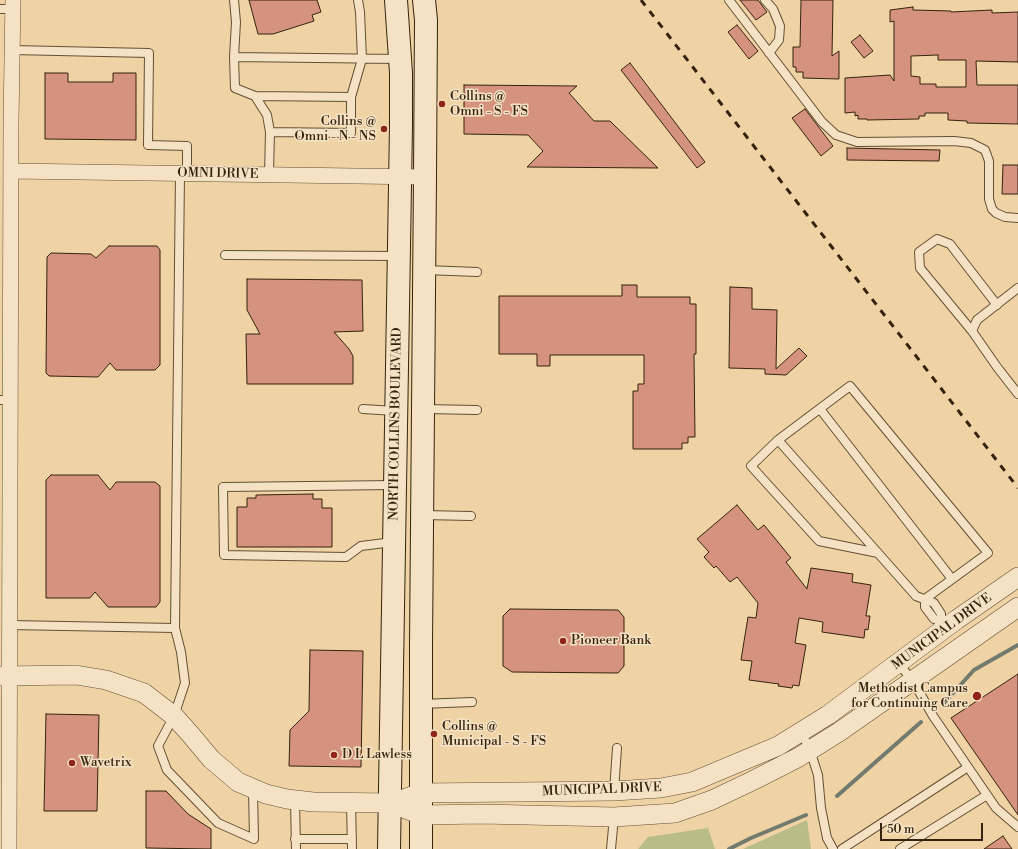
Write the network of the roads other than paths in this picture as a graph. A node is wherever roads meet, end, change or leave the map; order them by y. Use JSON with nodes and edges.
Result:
{"nodes":[{"id":1,"x":234,"y":0,"type":"edge"},
{"id":2,"x":358,"y":0,"type":"edge"},
{"id":3,"x":396,"y":0,"type":"edge"},
{"id":4,"x":424,"y":0,"type":"edge"},
{"id":5,"x":729,"y":0,"type":"edge"},
{"id":6,"x":765,"y":0,"type":"edge"},
{"id":7,"x":9,"y":6,"type":"edge"},
{"id":8,"x":12,"y":50,"type":"junction"},
{"id":9,"x":769,"y":53,"type":"junction"},
{"id":10,"x":234,"y":57,"type":"junction"},
{"id":11,"x":362,"y":59,"type":"junction"},
{"id":12,"x":400,"y":59,"type":"junction"},
{"id":13,"x":255,"y":96,"type":"junction"},
{"id":14,"x":351,"y":97,"type":"junction"},
{"id":15,"x":270,"y":132,"type":"junction"},
{"id":16,"x":11,"y":171,"type":"junction"},
{"id":17,"x":183,"y":173,"type":"junction"},
{"id":18,"x":269,"y":174,"type":"junction"},
{"id":19,"x":399,"y":176,"type":"junction"},
{"id":20,"x":426,"y":176,"type":"junction"},
{"id":21,"x":1018,"y":218,"type":"edge"},
{"id":22,"x":225,"y":254,"type":"dead end"},
{"id":23,"x":399,"y":256,"type":"junction"},
{"id":24,"x":424,"y":270,"type":"junction"},
{"id":25,"x":477,"y":272,"type":"dead end"},
{"id":26,"x":1018,"y":288,"type":"edge"},
{"id":27,"x":997,"y":305,"type":"junction"},
{"id":28,"x":398,"y":324,"type":"junction"},
{"id":29,"x":972,"y":331,"type":"junction"},
{"id":30,"x":1018,"y":394,"type":"edge"},
{"id":31,"x":5,"y":400,"type":"edge"},
{"id":32,"x":423,"y":408,"type":"junction"},
{"id":33,"x":820,"y":408,"type":"junction"},
{"id":34,"x":363,"y":409,"type":"dead end"},
{"id":35,"x":477,"y":410,"type":"dead end"},
{"id":36,"x":396,"y":411,"type":"junction"},
{"id":37,"x":396,"y":435,"type":"junction"},
{"id":38,"x":778,"y":440,"type":"junction"},
{"id":39,"x":395,"y":485,"type":"junction"},
{"id":40,"x":422,"y":515,"type":"junction"},
{"id":41,"x":470,"y":516,"type":"dead end"},
{"id":42,"x":394,"y":542,"type":"junction"},
{"id":43,"x":878,"y":553,"type":"junction"},
{"id":44,"x":1018,"y":577,"type":"edge"},
{"id":45,"x":952,"y":579,"type":"junction"},
{"id":46,"x":925,"y":599,"type":"junction"},
{"id":47,"x":1018,"y":607,"type":"edge"},
{"id":48,"x":9,"y":625,"type":"junction"},
{"id":49,"x":943,"y":625,"type":"junction"},
{"id":50,"x":175,"y":628,"type":"junction"},
{"id":51,"x":960,"y":648,"type":"junction"},
{"id":52,"x":898,"y":663,"type":"junction"},
{"id":53,"x":4,"y":676,"type":"edge"},
{"id":54,"x":912,"y":681,"type":"junction"},
{"id":55,"x":472,"y":702,"type":"dead end"},
{"id":56,"x":421,"y":704,"type":"junction"},
{"id":57,"x":174,"y":716,"type":"junction"},
{"id":58,"x":801,"y":732,"type":"junction"},
{"id":59,"x":617,"y":748,"type":"dead end"},
{"id":60,"x":810,"y":750,"type":"junction"},
{"id":61,"x":968,"y":767,"type":"junction"},
{"id":62,"x":253,"y":788,"type":"junction"},
{"id":63,"x":614,"y":791,"type":"junction"},
{"id":64,"x":421,"y":793,"type":"junction"},
{"id":65,"x":987,"y":795,"type":"junction"},
{"id":66,"x":295,"y":800,"type":"junction"},
{"id":67,"x":351,"y":802,"type":"junction"},
{"id":68,"x":390,"y":803,"type":"junction"},
{"id":69,"x":421,"y":815,"type":"junction"},
{"id":70,"x":614,"y":817,"type":"junction"},
{"id":71,"x":1018,"y":826,"type":"edge"},
{"id":72,"x":296,"y":839,"type":"junction"},
{"id":73,"x":352,"y":839,"type":"junction"},
{"id":74,"x":9,"y":849,"type":"edge"},
{"id":75,"x":296,"y":849,"type":"edge"},
{"id":76,"x":352,"y":849,"type":"edge"},
{"id":77,"x":390,"y":849,"type":"edge"},
{"id":78,"x":421,"y":849,"type":"edge"},
{"id":79,"x":611,"y":849,"type":"edge"},
{"id":80,"x":833,"y":849,"type":"edge"},
{"id":81,"x":842,"y":849,"type":"edge"},
{"id":82,"x":900,"y":849,"type":"edge"}],
"edges":[{"from":1,"to":10,"type":"lane"},
{"from":2,"to":11,"type":"lane"},
{"from":3,"to":12,"type":"main road","name":"NORTH COLLINS BOULEVARD"},
{"from":4,"to":20,"type":"main road","name":"NORTH COLLINS BOULEVARD"},
{"from":5,"to":9,"type":"lane"},
{"from":6,"to":9,"type":"lane"},
{"from":7,"to":8,"type":"street"},
{"from":8,"to":16,"type":"street"},
{"from":8,"to":17,"type":"lane"},
{"from":9,"to":21,"type":"lane"},
{"from":10,"to":11,"type":"lane"},
{"from":10,"to":13,"type":"lane"},
{"from":11,"to":12,"type":"lane"},
{"from":11,"to":14,"type":"lane"},
{"from":12,"to":19,"type":"main road","name":"NORTH COLLINS BOULEVARD"},
{"from":13,"to":14,"type":"lane"},
{"from":13,"to":15,"type":"lane"},
{"from":14,"to":15,"type":"lane"},
{"from":15,"to":18,"type":"lane"},
{"from":16,"to":17,"type":"street","name":"OMNI DRIVE"},
{"from":16,"to":31,"type":"street"},
{"from":17,"to":18,"type":"street","name":"OMNI DRIVE"},
{"from":17,"to":50,"type":"lane"},
{"from":18,"to":19,"type":"street","name":"OMNI DRIVE"},
{"from":19,"to":20,"type":"street","name":"OMNI DRIVE"},
{"from":19,"to":23,"type":"main road","name":"NORTH COLLINS BOULEVARD"},
{"from":20,"to":24,"type":"main road","name":"NORTH COLLINS BOULEVARD"},
{"from":22,"to":23,"type":"lane"},
{"from":23,"to":28,"type":"main road","name":"NORTH COLLINS BOULEVARD"},
{"from":24,"to":25,"type":"lane"},
{"from":24,"to":32,"type":"main road","name":"NORTH COLLINS BOULEVARD"},
{"from":26,"to":27,"type":"lane"},
{"from":27,"to":29,"type":"lane"},
{"from":27,"to":29,"type":"lane"},
{"from":28,"to":32,"type":"main road"},
{"from":28,"to":36,"type":"main road","name":"NORTH COLLINS BOULEVARD"},
{"from":29,"to":30,"type":"lane"},
{"from":31,"to":48,"type":"street"},
{"from":32,"to":35,"type":"lane"},
{"from":32,"to":37,"type":"main road"},
{"from":32,"to":40,"type":"main road","name":"NORTH COLLINS BOULEVARD"},
{"from":33,"to":38,"type":"lane"},
{"from":33,"to":45,"type":"lane"},
{"from":33,"to":45,"type":"lane"},
{"from":34,"to":36,"type":"lane"},
{"from":36,"to":37,"type":"main road","name":"NORTH COLLINS BOULEVARD"},
{"from":37,"to":39,"type":"main road","name":"NORTH COLLINS BOULEVARD"},
{"from":38,"to":43,"type":"lane"},
{"from":38,"to":43,"type":"lane"},
{"from":39,"to":42,"type":"main road","name":"NORTH COLLINS BOULEVARD"},
{"from":39,"to":42,"type":"lane"},
{"from":40,"to":41,"type":"lane"},
{"from":40,"to":56,"type":"main road","name":"NORTH COLLINS BOULEVARD"},
{"from":42,"to":68,"type":"main road","name":"NORTH COLLINS BOULEVARD"},
{"from":43,"to":46,"type":"lane"},
{"from":44,"to":49,"type":"street","name":"MUNICIPAL DRIVE"},
{"from":45,"to":46,"type":"lane"},
{"from":46,"to":49,"type":"lane"},
{"from":47,"to":51,"type":"street","name":"MUNICIPAL DRIVE"},
{"from":48,"to":50,"type":"lane"},
{"from":48,"to":53,"type":"street"},
{"from":49,"to":51,"type":"street"},
{"from":49,"to":52,"type":"street","name":"MUNICIPAL DRIVE"},
{"from":50,"to":57,"type":"lane"},
{"from":51,"to":54,"type":"street","name":"MUNICIPAL DRIVE"},
{"from":52,"to":54,"type":"lane"},
{"from":52,"to":58,"type":"street","name":"MUNICIPAL DRIVE"},
{"from":53,"to":57,"type":"street","name":"MUNICIPAL DRIVE"},
{"from":53,"to":74,"type":"street"},
{"from":54,"to":60,"type":"street","name":"MUNICIPAL DRIVE"},
{"from":54,"to":61,"type":"lane"},
{"from":55,"to":56,"type":"lane"},
{"from":56,"to":64,"type":"main road","name":"NORTH COLLINS BOULEVARD"},
{"from":57,"to":62,"type":"street","name":"MUNICIPAL DRIVE"},
{"from":57,"to":62,"type":"lane"},
{"from":58,"to":60,"type":"lane"},
{"from":58,"to":63,"type":"street","name":"MUNICIPAL DRIVE"},
{"from":59,"to":63,"type":"lane"},
{"from":60,"to":70,"type":"street","name":"MUNICIPAL DRIVE"},
{"from":60,"to":80,"type":"lane"},
{"from":61,"to":65,"type":"lane"},
{"from":61,"to":81,"type":"lane"},
{"from":62,"to":66,"type":"street","name":"MUNICIPAL DRIVE"},
{"from":63,"to":64,"type":"street","name":"MUNICIPAL DRIVE"},
{"from":63,"to":70,"type":"street"},
{"from":64,"to":68,"type":"street","name":"MUNICIPAL DRIVE"},
{"from":64,"to":69,"type":"main road","name":"NORTH COLLINS BOULEVARD"},
{"from":65,"to":71,"type":"lane"},
{"from":65,"to":82,"type":"lane"},
{"from":66,"to":67,"type":"street","name":"MUNICIPAL DRIVE"},
{"from":66,"to":72,"type":"lane"},
{"from":67,"to":68,"type":"street","name":"MUNICIPAL DRIVE"},
{"from":67,"to":73,"type":"lane"},
{"from":68,"to":69,"type":"street","name":"MUNICIPAL DRIVE"},
{"from":68,"to":77,"type":"main road","name":"NORTH COLLINS BOULEVARD"},
{"from":69,"to":70,"type":"street","name":"MUNICIPAL DRIVE"},
{"from":69,"to":78,"type":"main road","name":"NORTH COLLINS BOULEVARD"},
{"from":70,"to":79,"type":"lane"},
{"from":72,"to":73,"type":"lane"},
{"from":72,"to":75,"type":"lane"},
{"from":73,"to":76,"type":"lane"}]}
